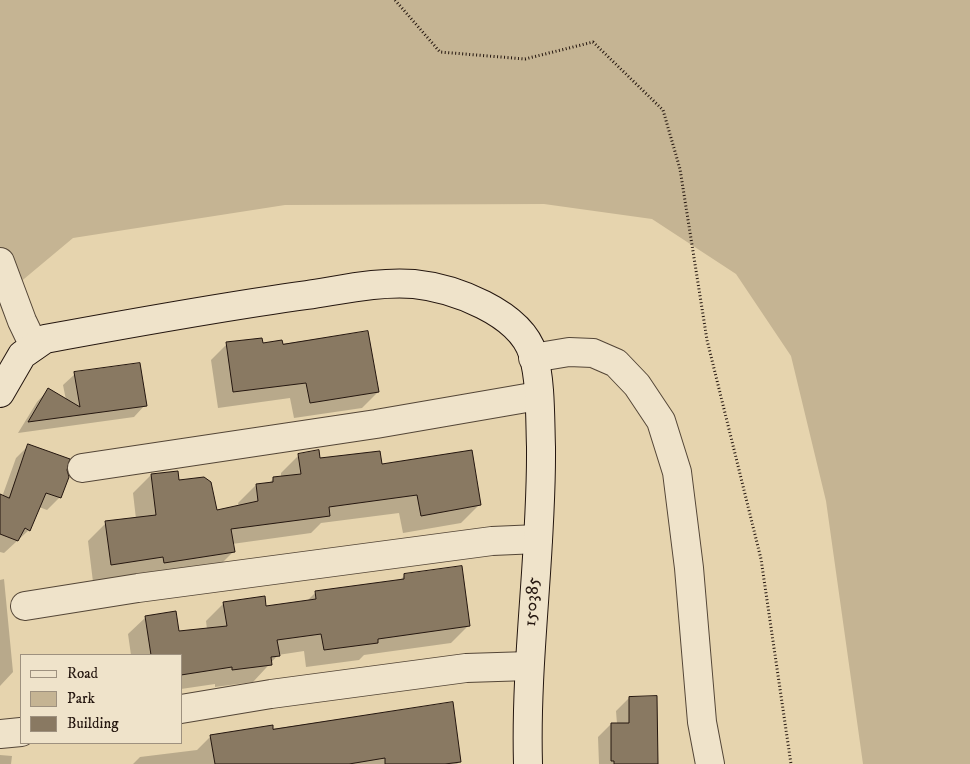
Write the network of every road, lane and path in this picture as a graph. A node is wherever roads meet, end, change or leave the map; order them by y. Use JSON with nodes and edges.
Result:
{"nodes":[{"id":1,"x":395,"y":0,"type":"edge"},
{"id":2,"x":0,"y":262,"type":"edge"},
{"id":3,"x":34,"y":346,"type":"junction"},
{"id":4,"x":534,"y":358,"type":"junction"},
{"id":5,"x":0,"y":393,"type":"edge"},
{"id":6,"x":538,"y":396,"type":"junction"},
{"id":7,"x":82,"y":468,"type":"dead end"},
{"id":8,"x":538,"y":538,"type":"junction"},
{"id":9,"x":25,"y":606,"type":"dead end"},
{"id":10,"x":529,"y":666,"type":"junction"},
{"id":11,"x":182,"y":709,"type":"edge"},
{"id":12,"x":20,"y":732,"type":"edge"},
{"id":13,"x":0,"y":734,"type":"edge"},
{"id":14,"x":528,"y":764,"type":"edge"},
{"id":15,"x":710,"y":764,"type":"edge"},
{"id":16,"x":791,"y":764,"type":"edge"}],
"edges":[{"from":1,"to":16,"type":"path"},
{"from":2,"to":3,"type":"street"},
{"from":3,"to":4,"type":"street"},
{"from":3,"to":5,"type":"street"},
{"from":4,"to":6,"type":"street","name":"150385"},
{"from":4,"to":15,"type":"street"},
{"from":6,"to":7,"type":"street"},
{"from":6,"to":8,"type":"street","name":"150385"},
{"from":8,"to":9,"type":"street"},
{"from":8,"to":10,"type":"street","name":"150385"},
{"from":10,"to":11,"type":"street"},
{"from":10,"to":14,"type":"street","name":"150385"},
{"from":12,"to":13,"type":"street"}]}
